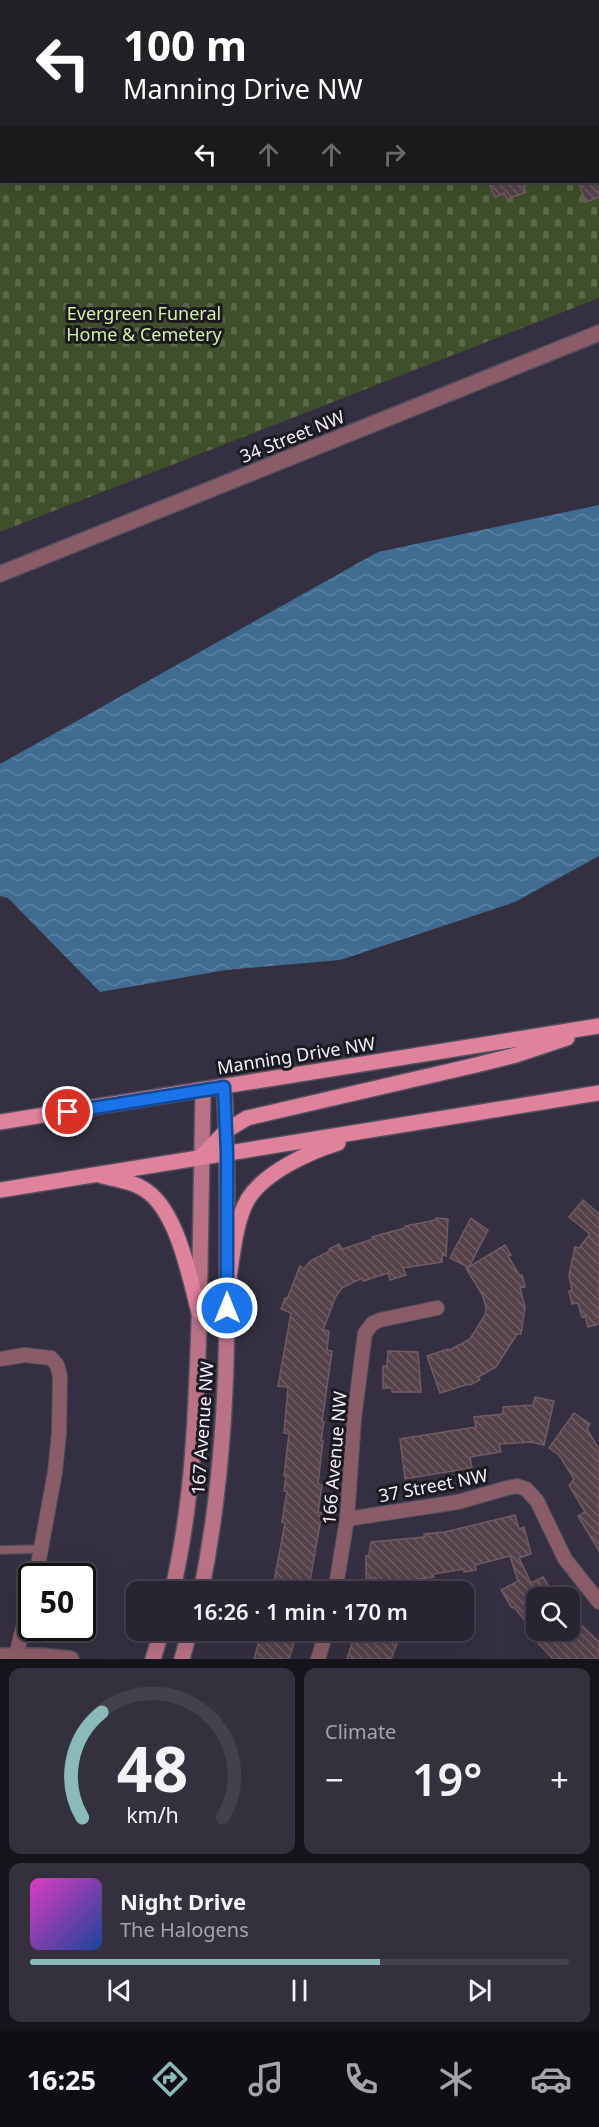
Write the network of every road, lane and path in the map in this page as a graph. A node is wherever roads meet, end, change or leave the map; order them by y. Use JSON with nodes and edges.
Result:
{"nodes":[{"id":1,"x":599,"y":333,"type":"edge"},
{"id":2,"x":0,"y":574,"type":"edge"},
{"id":3,"x":599,"y":1027,"type":"edge"},
{"id":4,"x":224,"y":1087,"type":"junction"},
{"id":5,"x":203,"y":1090,"type":"junction"},
{"id":6,"x":599,"y":1093,"type":"edge"},
{"id":7,"x":0,"y":1122,"type":"edge"},
{"id":8,"x":381,"y":1128,"type":"junction"},
{"id":9,"x":227,"y":1130,"type":"junction"},
{"id":10,"x":227,"y":1153,"type":"junction"},
{"id":11,"x":202,"y":1156,"type":"junction"},
{"id":12,"x":96,"y":1174,"type":"junction"},
{"id":13,"x":0,"y":1190,"type":"edge"},
{"id":14,"x":228,"y":1285,"type":"junction"},
{"id":15,"x":437,"y":1308,"type":"dead end"},
{"id":16,"x":199,"y":1312,"type":"junction"},
{"id":17,"x":0,"y":1359,"type":"edge"},
{"id":18,"x":347,"y":1519,"type":"junction"},
{"id":19,"x":42,"y":1549,"type":"junction"},
{"id":20,"x":0,"y":1550,"type":"edge"},
{"id":21,"x":39,"y":1563,"type":"edge"},
{"id":22,"x":174,"y":1581,"type":"edge"},
{"id":23,"x":203,"y":1581,"type":"edge"},
{"id":24,"x":337,"y":1581,"type":"edge"},
{"id":25,"x":597,"y":1597,"type":"edge"},
{"id":26,"x":20,"y":1641,"type":"edge"},
{"id":27,"x":159,"y":1641,"type":"edge"},
{"id":28,"x":187,"y":1641,"type":"edge"},
{"id":29,"x":324,"y":1641,"type":"edge"},
{"id":30,"x":0,"y":1656,"type":"edge"},
{"id":31,"x":16,"y":1657,"type":"edge"},
{"id":32,"x":71,"y":1659,"type":"edge"},
{"id":33,"x":153,"y":1659,"type":"edge"},
{"id":34,"x":182,"y":1659,"type":"edge"},
{"id":35,"x":318,"y":1659,"type":"edge"}],
"edges":[{"from":1,"to":2,"type":"street","name":"34 Street NW"},
{"from":3,"to":4,"type":"main road","name":"Manning Drive NW"},
{"from":3,"to":9,"type":"main road"},
{"from":4,"to":5,"type":"main road","name":"Manning Drive NW"},
{"from":4,"to":9,"type":"main road","name":"167 Avenue NW"},
{"from":5,"to":7,"type":"main road","name":"Manning Drive NW"},
{"from":5,"to":11,"type":"main road","name":"167 Avenue NW"},
{"from":6,"to":8,"type":"main road"},
{"from":8,"to":10,"type":"main road"},
{"from":8,"to":14,"type":"main road"},
{"from":9,"to":10,"type":"main road","name":"167 Avenue NW"},
{"from":9,"to":11,"type":"main road"},
{"from":10,"to":11,"type":"main road"},
{"from":10,"to":14,"type":"main road","name":"167 Avenue NW"},
{"from":11,"to":12,"type":"main road"},
{"from":11,"to":16,"type":"main road","name":"167 Avenue NW"},
{"from":12,"to":13,"type":"main road"},
{"from":12,"to":16,"type":"main road"},
{"from":14,"to":23,"type":"main road","name":"167 Avenue NW"},
{"from":15,"to":18,"type":"street","name":"166 Avenue NW"},
{"from":16,"to":22,"type":"main road","name":"167 Avenue NW"},
{"from":17,"to":19,"type":"street"},
{"from":18,"to":24,"type":"street","name":"166 Avenue NW"},
{"from":18,"to":25,"type":"street","name":"37 Street NW"},
{"from":19,"to":20,"type":"lane"},
{"from":19,"to":21,"type":"street"},
{"from":26,"to":31,"type":"street"},
{"from":27,"to":33,"type":"main road"},
{"from":28,"to":34,"type":"main road"},
{"from":29,"to":35,"type":"street"},
{"from":30,"to":31,"type":"street"},
{"from":31,"to":32,"type":"street"}]}
